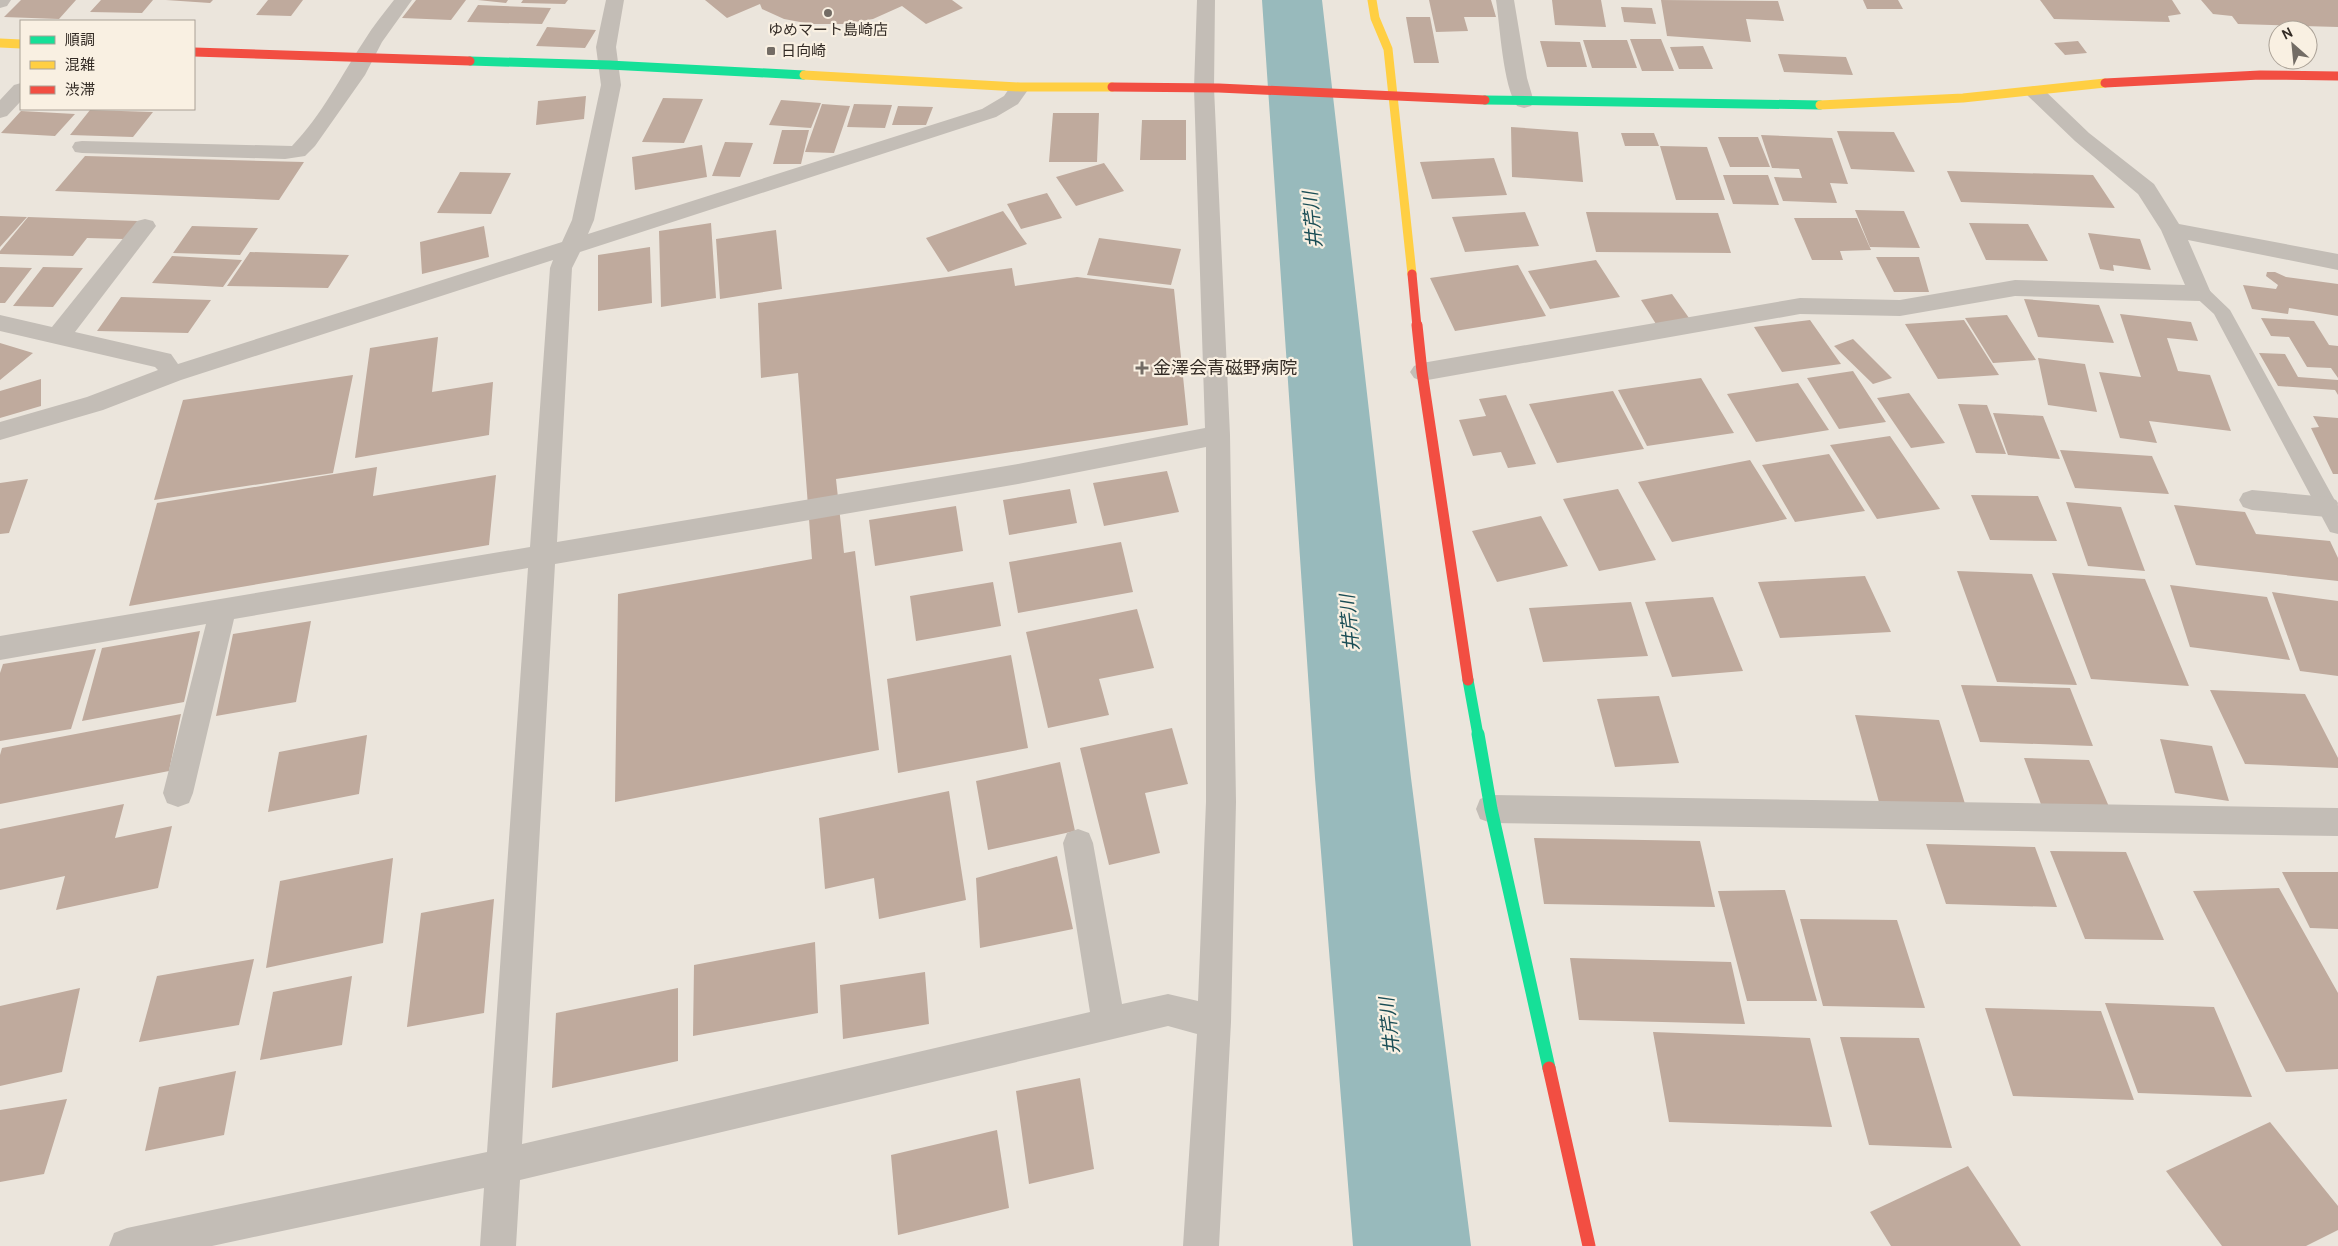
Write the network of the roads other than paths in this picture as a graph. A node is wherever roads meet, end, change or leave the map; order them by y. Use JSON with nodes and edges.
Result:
{"nodes":[{"id":1,"x":403,"y":0,"type":"edge"},
{"id":2,"x":615,"y":0,"type":"edge"},
{"id":3,"x":1206,"y":0,"type":"edge"},
{"id":4,"x":1372,"y":0,"type":"edge"},
{"id":5,"x":1505,"y":0,"type":"edge"},
{"id":6,"x":0,"y":43,"type":"edge"},
{"id":7,"x":20,"y":44,"type":"edge"},
{"id":8,"x":195,"y":52,"type":"edge"},
{"id":9,"x":364,"y":58,"type":"junction"},
{"id":10,"x":609,"y":65,"type":"junction"},
{"id":11,"x":2338,"y":76,"type":"edge"},
{"id":12,"x":1020,"y":87,"type":"junction"},
{"id":13,"x":1212,"y":88,"type":"junction"},
{"id":14,"x":20,"y":90,"type":"edge"},
{"id":15,"x":2035,"y":92,"type":"junction"},
{"id":16,"x":1394,"y":95,"type":"junction"},
{"id":17,"x":1524,"y":102,"type":"junction"},
{"id":18,"x":0,"y":112,"type":"edge"},
{"id":19,"x":82,"y":147,"type":"dead end"},
{"id":20,"x":145,"y":226,"type":"dead end"},
{"id":21,"x":2172,"y":230,"type":"junction"},
{"id":22,"x":570,"y":247,"type":"junction"},
{"id":23,"x":2338,"y":262,"type":"edge"},
{"id":24,"x":2200,"y":293,"type":"junction"},
{"id":25,"x":0,"y":323,"type":"edge"},
{"id":26,"x":56,"y":337,"type":"junction"},
{"id":27,"x":1422,"y":372,"type":"junction"},
{"id":28,"x":173,"y":374,"type":"junction"},
{"id":29,"x":0,"y":431,"type":"edge"},
{"id":30,"x":1218,"y":435,"type":"junction"},
{"id":31,"x":2252,"y":500,"type":"dead end"},
{"id":32,"x":2333,"y":516,"type":"edge"},
{"id":33,"x":542,"y":555,"type":"junction"},
{"id":34,"x":223,"y":609,"type":"junction"},
{"id":35,"x":0,"y":648,"type":"edge"},
{"id":36,"x":178,"y":793,"type":"dead end"},
{"id":37,"x":1491,"y":809,"type":"junction"},
{"id":38,"x":2338,"y":822,"type":"edge"},
{"id":39,"x":1078,"y":843,"type":"dead end"},
{"id":40,"x":1214,"y":1022,"type":"junction"},
{"id":41,"x":1109,"y":1025,"type":"junction"},
{"id":42,"x":503,"y":1166,"type":"junction"},
{"id":43,"x":127,"y":1246,"type":"edge"},
{"id":44,"x":498,"y":1246,"type":"edge"},
{"id":45,"x":1201,"y":1246,"type":"edge"},
{"id":46,"x":1589,"y":1246,"type":"edge"}],
"edges":[{"from":1,"to":9,"type":"street"},
{"from":2,"to":10,"type":"street"},
{"from":3,"to":13,"type":"street"},
{"from":4,"to":16,"type":"street"},
{"from":5,"to":17,"type":"street"},
{"from":6,"to":7,"type":"street"},
{"from":8,"to":9,"type":"street"},
{"from":9,"to":10,"type":"street"},
{"from":9,"to":19,"type":"street"},
{"from":10,"to":12,"type":"street"},
{"from":10,"to":22,"type":"street"},
{"from":11,"to":15,"type":"street"},
{"from":12,"to":13,"type":"street"},
{"from":12,"to":22,"type":"street"},
{"from":13,"to":16,"type":"street"},
{"from":13,"to":30,"type":"street"},
{"from":14,"to":18,"type":"street"},
{"from":15,"to":17,"type":"street"},
{"from":15,"to":21,"type":"street"},
{"from":16,"to":17,"type":"street"},
{"from":16,"to":27,"type":"street"},
{"from":20,"to":26,"type":"street"},
{"from":21,"to":23,"type":"street"},
{"from":21,"to":24,"type":"street"},
{"from":22,"to":28,"type":"street"},
{"from":22,"to":33,"type":"street"},
{"from":24,"to":27,"type":"street"},
{"from":24,"to":32,"type":"lane"},
{"from":25,"to":26,"type":"street"},
{"from":26,"to":28,"type":"street"},
{"from":27,"to":37,"type":"street"},
{"from":28,"to":29,"type":"street"},
{"from":30,"to":33,"type":"street"},
{"from":30,"to":40,"type":"street"},
{"from":31,"to":32,"type":"street"},
{"from":33,"to":34,"type":"street"},
{"from":33,"to":42,"type":"street"},
{"from":34,"to":35,"type":"street"},
{"from":34,"to":36,"type":"street"},
{"from":37,"to":38,"type":"street"},
{"from":37,"to":46,"type":"street"},
{"from":39,"to":41,"type":"street"},
{"from":40,"to":41,"type":"street"},
{"from":40,"to":45,"type":"street"},
{"from":41,"to":42,"type":"street"},
{"from":42,"to":43,"type":"street"},
{"from":42,"to":44,"type":"street"}]}
